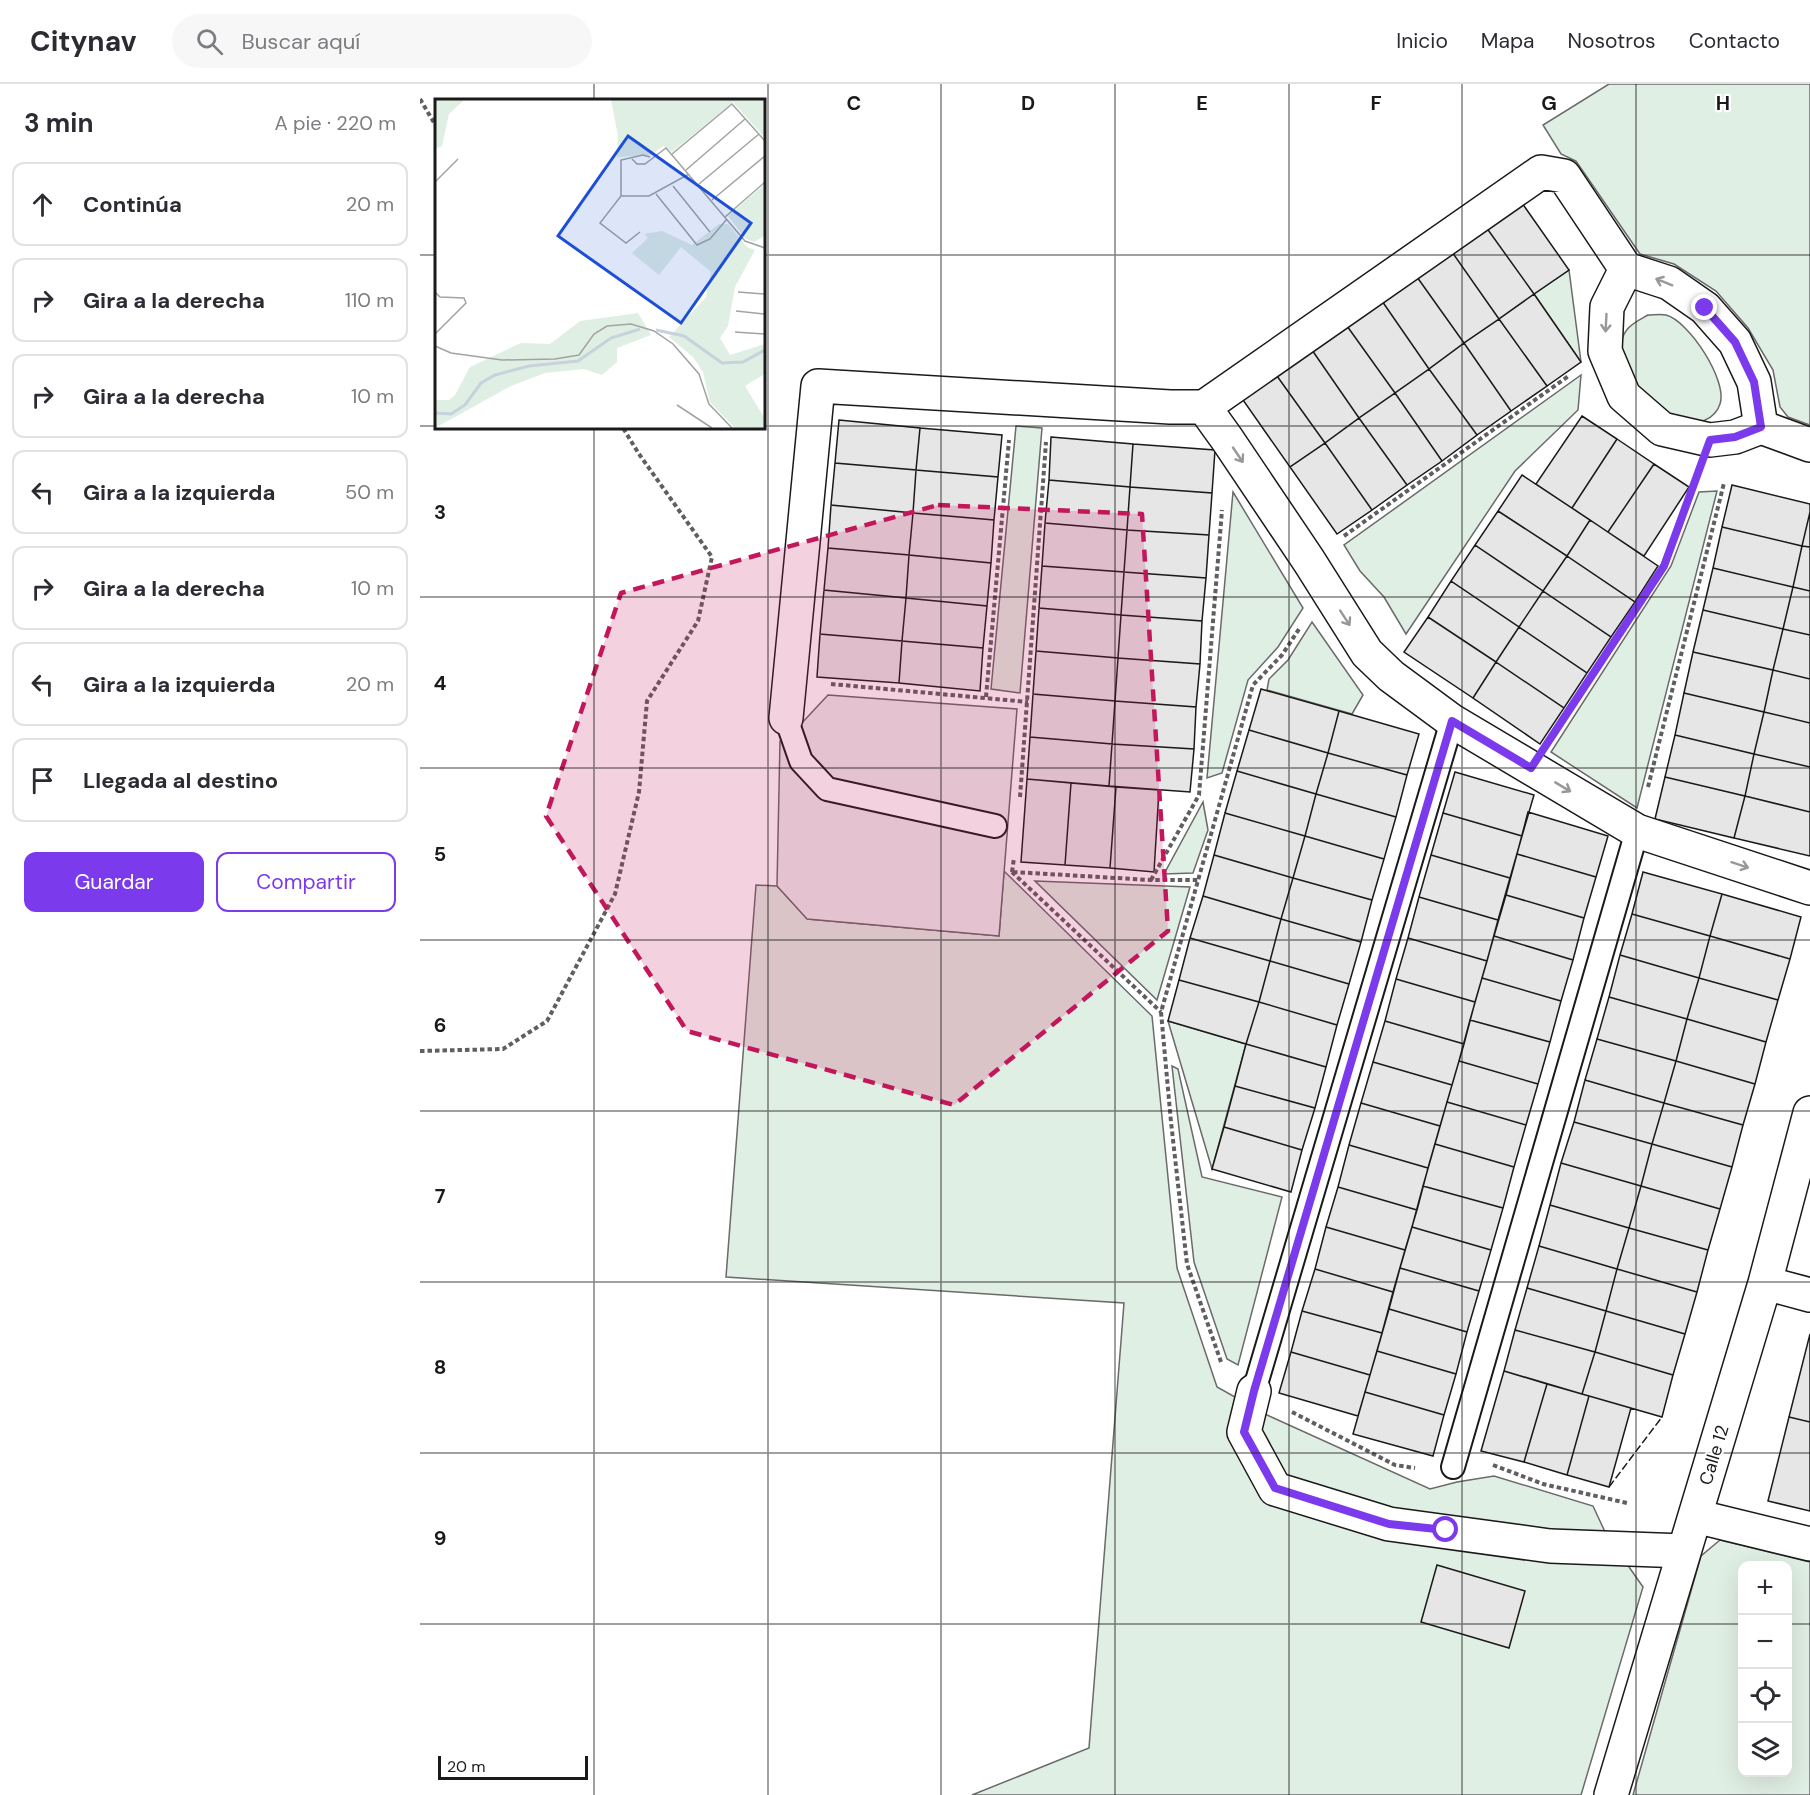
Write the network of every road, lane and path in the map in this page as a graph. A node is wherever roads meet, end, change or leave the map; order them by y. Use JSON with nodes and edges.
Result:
{"nodes":[{"id":1,"x":420,"y":99,"type":"edge"},
{"id":2,"x":435,"y":124,"type":"edge"},
{"id":3,"x":1626,"y":269,"type":"junction"},
{"id":4,"x":1605,"y":351,"type":"junction"},
{"id":5,"x":1012,"y":398,"type":"junction"},
{"id":6,"x":1049,"y":399,"type":"junction"},
{"id":7,"x":1204,"y":407,"type":"junction"},
{"id":8,"x":624,"y":429,"type":"edge"},
{"id":9,"x":1735,"y":435,"type":"junction"},
{"id":10,"x":1227,"y":439,"type":"junction"},
{"id":11,"x":1810,"y":446,"type":"edge"},
{"id":12,"x":1309,"y":561,"type":"junction"},
{"id":13,"x":1326,"y":588,"type":"junction"},
{"id":14,"x":790,"y":681,"type":"junction"},
{"id":15,"x":986,"y":697,"type":"junction"},
{"id":16,"x":1028,"y":702,"type":"junction"},
{"id":17,"x":786,"y":718,"type":"joint"},
{"id":18,"x":1452,"y":721,"type":"junction"},
{"id":19,"x":1531,"y":768,"type":"junction"},
{"id":20,"x":1019,"y":805,"type":"dead end"},
{"id":21,"x":995,"y":826,"type":"dead end"},
{"id":22,"x":1637,"y":831,"type":"junction"},
{"id":23,"x":1015,"y":850,"type":"dead end"},
{"id":24,"x":1012,"y":872,"type":"junction"},
{"id":25,"x":1150,"y":880,"type":"junction"},
{"id":26,"x":1199,"y":880,"type":"junction"},
{"id":27,"x":1810,"y":888,"type":"edge"},
{"id":28,"x":1161,"y":1012,"type":"junction"},
{"id":29,"x":420,"y":1051,"type":"edge"},
{"id":30,"x":1810,"y":1113,"type":"edge"},
{"id":31,"x":1765,"y":1283,"type":"junction"},
{"id":32,"x":1810,"y":1295,"type":"edge"},
{"id":33,"x":1224,"y":1370,"type":"dead end"},
{"id":34,"x":1254,"y":1391,"type":"joint"},
{"id":35,"x":1453,"y":1467,"type":"dead end"},
{"id":36,"x":1695,"y":1516,"type":"junction"},
{"id":37,"x":1810,"y":1544,"type":"edge"},
{"id":38,"x":1684,"y":1551,"type":"junction"},
{"id":39,"x":1611,"y":1795,"type":"edge"}],
"edges":[{"from":1,"to":2,"type":"path"},
{"from":3,"to":4,"type":"street","one_way":true},
{"from":3,"to":7,"type":"street"},
{"from":9,"to":3,"type":"street","one_way":true},
{"from":4,"to":9,"type":"street"},
{"from":4,"to":12,"type":"path"},
{"from":5,"to":6,"type":"street"},
{"from":5,"to":14,"type":"street"},
{"from":5,"to":15,"type":"path"},
{"from":6,"to":7,"type":"street"},
{"from":6,"to":16,"type":"path"},
{"from":7,"to":10,"type":"street"},
{"from":8,"to":29,"type":"path"},
{"from":9,"to":11,"type":"street"},
{"from":9,"to":19,"type":"path"},
{"from":9,"to":22,"type":"path"},
{"from":10,"to":12,"type":"street","one_way":true},
{"from":10,"to":25,"type":"path"},
{"from":12,"to":13,"type":"street"},
{"from":13,"to":18,"type":"street","one_way":true},
{"from":13,"to":26,"type":"path"},
{"from":14,"to":15,"type":"path"},
{"from":14,"to":17,"type":"street"},
{"from":15,"to":16,"type":"path"},
{"from":16,"to":20,"type":"path"},
{"from":17,"to":21,"type":"lane"},
{"from":18,"to":19,"type":"street"},
{"from":18,"to":34,"type":"lane"},
{"from":19,"to":22,"type":"street","one_way":true},
{"from":22,"to":27,"type":"street","one_way":true},
{"from":22,"to":35,"type":"lane"},
{"from":23,"to":24,"type":"path"},
{"from":24,"to":25,"type":"path"},
{"from":24,"to":28,"type":"path"},
{"from":25,"to":26,"type":"path"},
{"from":26,"to":28,"type":"path"},
{"from":28,"to":33,"type":"path"},
{"from":30,"to":31,"type":"street","name":"Calle 12"},
{"from":31,"to":32,"type":"street"},
{"from":31,"to":36,"type":"street","name":"Calle 12"},
{"from":34,"to":38,"type":"street"},
{"from":36,"to":37,"type":"street"},
{"from":36,"to":38,"type":"street","name":"Calle 12"},
{"from":38,"to":39,"type":"street","name":"Calle 12"}]}
